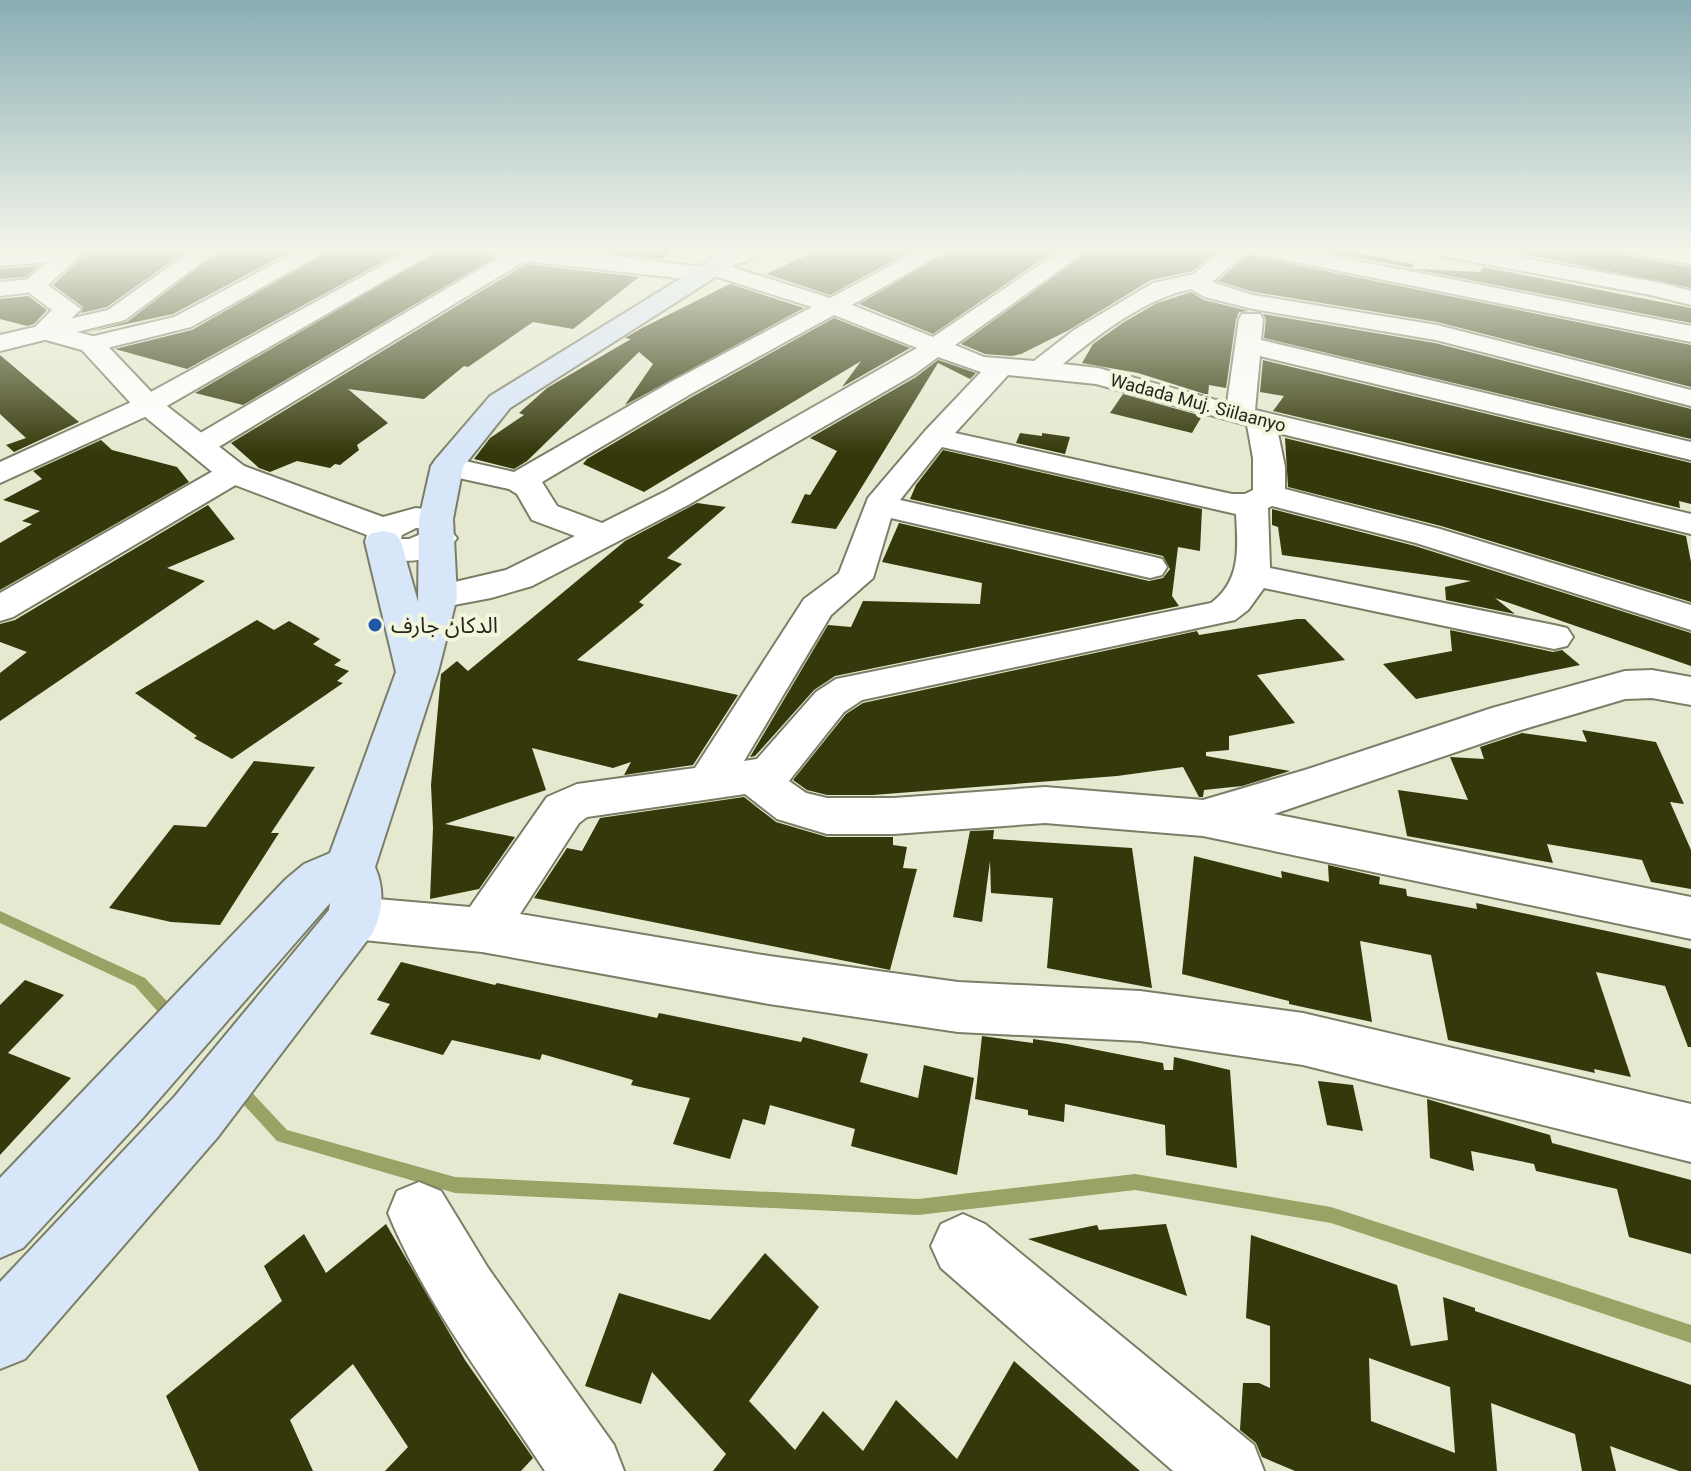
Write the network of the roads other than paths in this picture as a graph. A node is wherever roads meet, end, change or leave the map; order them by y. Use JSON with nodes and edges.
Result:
{"nodes":[{"id":1,"x":61,"y":316,"type":"edge"},
{"id":2,"x":113,"y":316,"type":"edge"},
{"id":3,"x":194,"y":316,"type":"edge"},
{"id":4,"x":309,"y":316,"type":"edge"},
{"id":5,"x":417,"y":316,"type":"edge"},
{"id":6,"x":635,"y":316,"type":"edge"},
{"id":7,"x":815,"y":316,"type":"edge"},
{"id":8,"x":857,"y":316,"type":"edge"},
{"id":9,"x":979,"y":316,"type":"edge"},
{"id":10,"x":1115,"y":316,"type":"edge"},
{"id":11,"x":1251,"y":316,"type":"edge"},
{"id":12,"x":1334,"y":316,"type":"edge"},
{"id":13,"x":1599,"y":316,"type":"edge"},
{"id":14,"x":44,"y":331,"type":"junction"},
{"id":15,"x":1691,"y":334,"type":"edge"},
{"id":16,"x":0,"y":343,"type":"edge"},
{"id":17,"x":91,"y":344,"type":"junction"},
{"id":18,"x":935,"y":345,"type":"junction"},
{"id":19,"x":1248,"y":345,"type":"junction"},
{"id":20,"x":1000,"y":368,"type":"junction"},
{"id":21,"x":1042,"y":368,"type":"junction"},
{"id":22,"x":1691,"y":398,"type":"edge"},
{"id":23,"x":148,"y":405,"type":"junction"},
{"id":24,"x":1250,"y":418,"type":"junction"},
{"id":25,"x":935,"y":437,"type":"junction"},
{"id":26,"x":201,"y":445,"type":"junction"},
{"id":27,"x":1691,"y":451,"type":"edge"},
{"id":28,"x":447,"y":466,"type":"junction"},
{"id":29,"x":233,"y":473,"type":"junction"},
{"id":30,"x":0,"y":474,"type":"edge"},
{"id":31,"x":519,"y":482,"type":"junction"},
{"id":32,"x":1260,"y":500,"type":"junction"},
{"id":33,"x":879,"y":505,"type":"junction"},
{"id":34,"x":1691,"y":524,"type":"edge"},
{"id":35,"x":409,"y":530,"type":"junction"},
{"id":36,"x":601,"y":534,"type":"junction"},
{"id":37,"x":1150,"y":567,"type":"dead end"},
{"id":38,"x":1253,"y":575,"type":"junction"},
{"id":39,"x":438,"y":597,"type":"junction"},
{"id":40,"x":0,"y":609,"type":"edge"},
{"id":41,"x":1691,"y":618,"type":"edge"},
{"id":42,"x":1554,"y":637,"type":"dead end"},
{"id":43,"x":417,"y":672,"type":"junction"},
{"id":44,"x":1691,"y":691,"type":"edge"},
{"id":45,"x":754,"y":776,"type":"junction"},
{"id":46,"x":708,"y":783,"type":"junction"},
{"id":47,"x":1203,"y":818,"type":"junction"},
{"id":48,"x":352,"y":892,"type":"junction"},
{"id":49,"x":1691,"y":918,"type":"edge"},
{"id":50,"x":482,"y":930,"type":"junction"},
{"id":51,"x":1691,"y":1133,"type":"edge"},
{"id":52,"x":419,"y":1213,"type":"dead end"},
{"id":53,"x":0,"y":1225,"type":"edge"},
{"id":54,"x":963,"y":1246,"type":"dead end"},
{"id":55,"x":0,"y":1334,"type":"edge"},
{"id":56,"x":588,"y":1471,"type":"edge"},
{"id":57,"x":1228,"y":1471,"type":"edge"}],
"edges":[{"from":1,"to":14,"type":"street"},
{"from":2,"to":14,"type":"street"},
{"from":3,"to":17,"type":"street"},
{"from":4,"to":23,"type":"street"},
{"from":5,"to":26,"type":"street"},
{"from":6,"to":28,"type":"main road"},
{"from":7,"to":31,"type":"street"},
{"from":8,"to":18,"type":"street","name":"Wadada Muj. Siilaanyo"},
{"from":9,"to":18,"type":"street"},
{"from":10,"to":21,"type":"street"},
{"from":11,"to":19,"type":"street"},
{"from":12,"to":22,"type":"street"},
{"from":13,"to":15,"type":"street"},
{"from":14,"to":16,"type":"street"},
{"from":14,"to":17,"type":"street"},
{"from":17,"to":23,"type":"street"},
{"from":18,"to":20,"type":"street","name":"Wadada Muj. Siilaanyo"},
{"from":18,"to":36,"type":"street"},
{"from":19,"to":24,"type":"street"},
{"from":19,"to":27,"type":"street"},
{"from":20,"to":21,"type":"street","name":"Wadada Muj. Siilaanyo"},
{"from":20,"to":25,"type":"street"},
{"from":21,"to":24,"type":"street","name":"Wadada Muj. Siilaanyo"},
{"from":23,"to":26,"type":"street"},
{"from":23,"to":30,"type":"street"},
{"from":24,"to":32,"type":"street"},
{"from":24,"to":34,"type":"street","name":"Wadada Muj. Siilaanyo"},
{"from":25,"to":32,"type":"street"},
{"from":25,"to":33,"type":"street"},
{"from":26,"to":29,"type":"street"},
{"from":28,"to":31,"type":"street"},
{"from":28,"to":35,"type":"main road"},
{"from":29,"to":35,"type":"street"},
{"from":29,"to":40,"type":"street"},
{"from":31,"to":36,"type":"street"},
{"from":32,"to":38,"type":"street"},
{"from":32,"to":41,"type":"street"},
{"from":33,"to":37,"type":"street"},
{"from":33,"to":46,"type":"street"},
{"from":35,"to":39,"type":"main road"},
{"from":35,"to":43,"type":"main road"},
{"from":36,"to":39,"type":"street"},
{"from":38,"to":42,"type":"street"},
{"from":38,"to":45,"type":"street"},
{"from":39,"to":43,"type":"main road"},
{"from":43,"to":48,"type":"main road"},
{"from":44,"to":47,"type":"street"},
{"from":45,"to":46,"type":"street"},
{"from":45,"to":47,"type":"street"},
{"from":46,"to":50,"type":"street"},
{"from":47,"to":49,"type":"street"},
{"from":48,"to":50,"type":"street"},
{"from":48,"to":53,"type":"main road"},
{"from":48,"to":55,"type":"main road"},
{"from":50,"to":51,"type":"street"},
{"from":52,"to":56,"type":"street"},
{"from":54,"to":57,"type":"street"}]}
